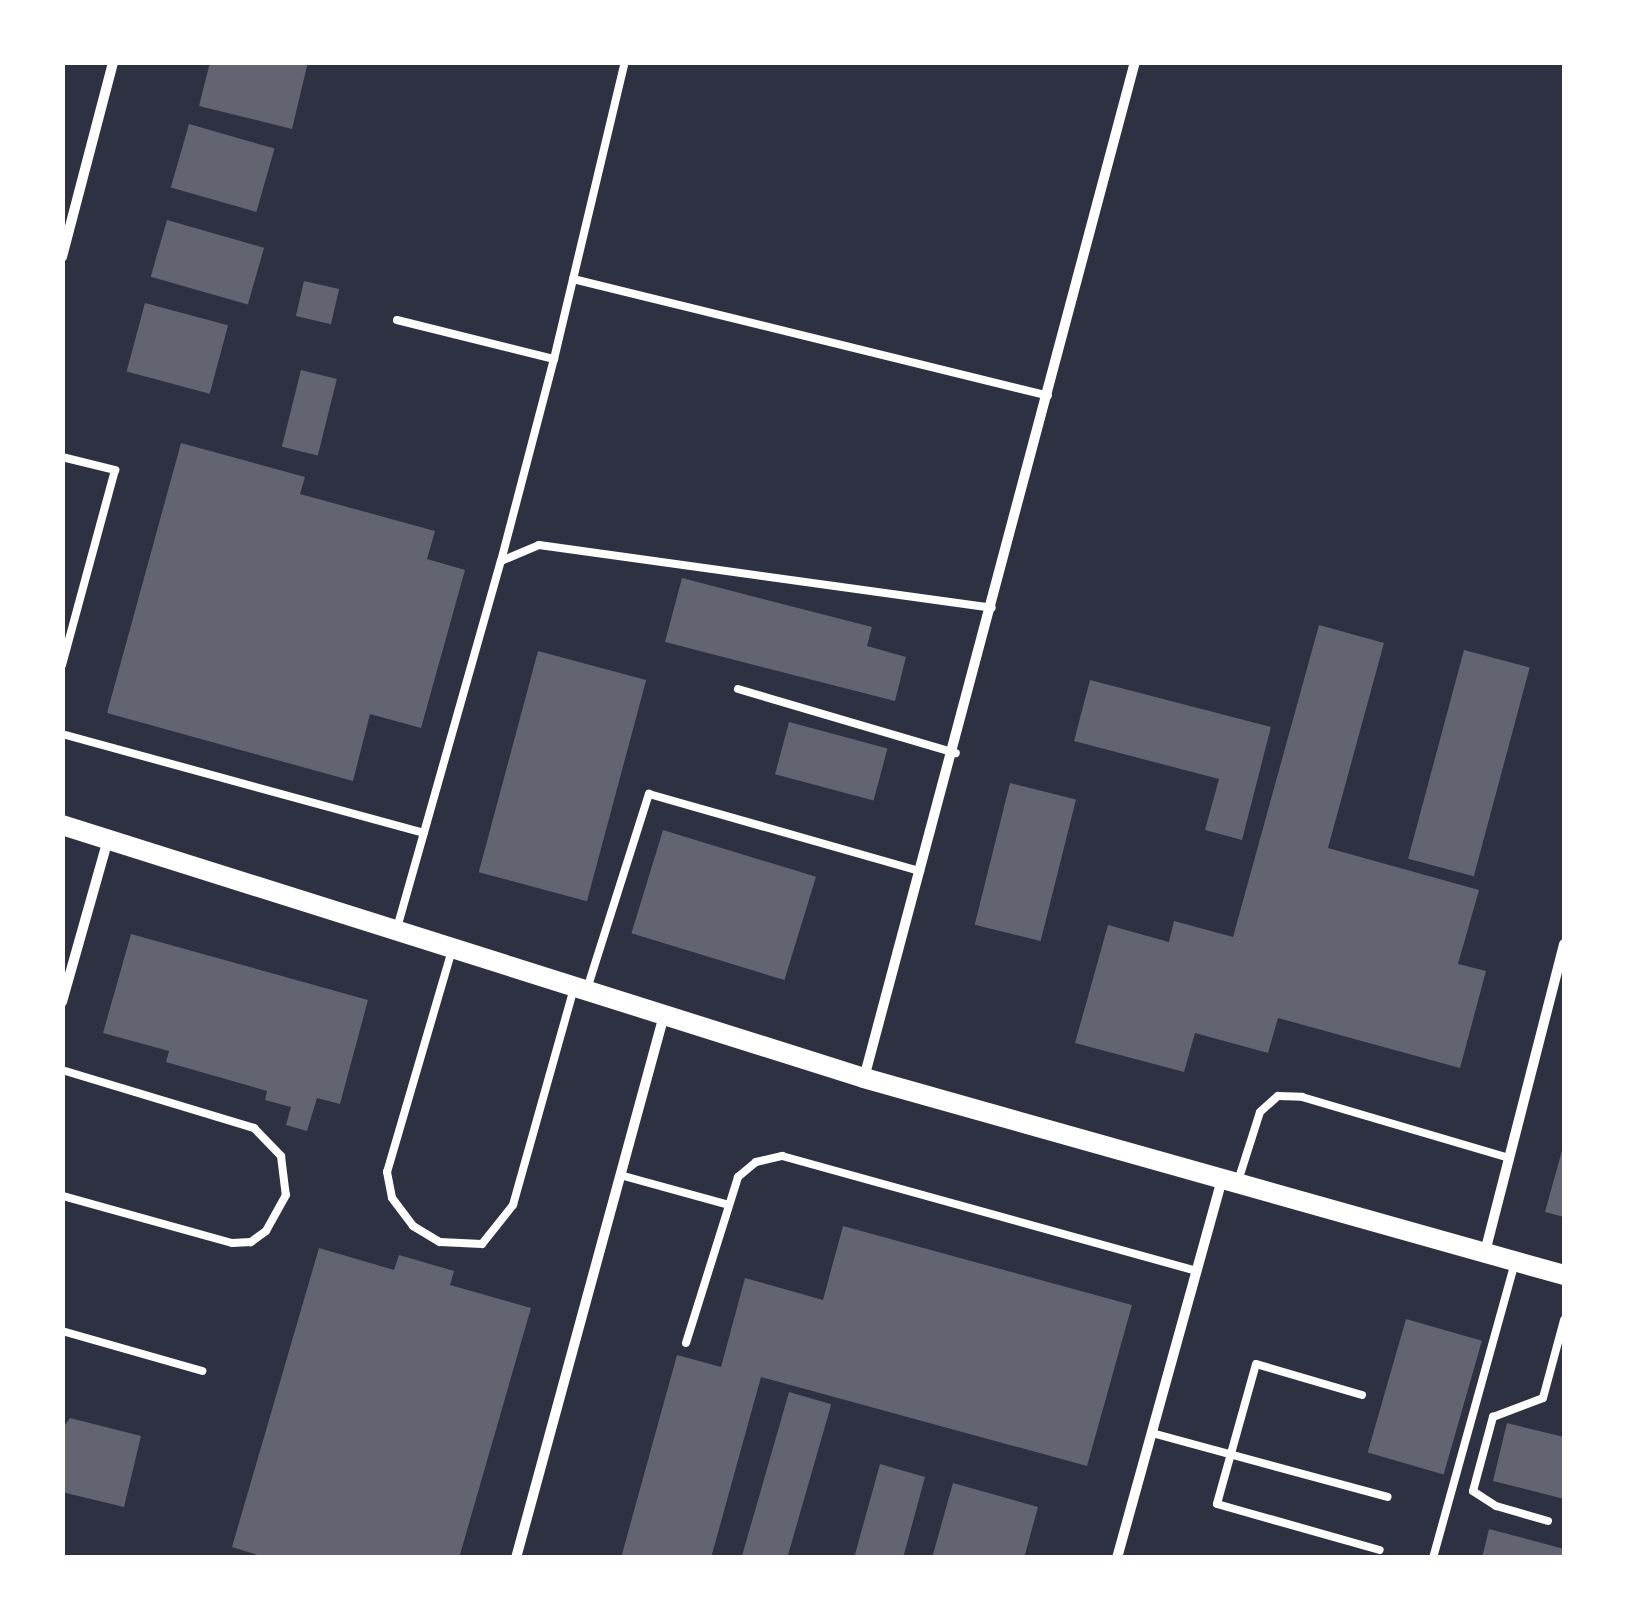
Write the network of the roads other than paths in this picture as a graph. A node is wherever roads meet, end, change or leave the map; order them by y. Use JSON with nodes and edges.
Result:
{"nodes":[{"id":1,"x":114,"y":62,"type":"edge"},
{"id":2,"x":625,"y":62,"type":"edge"},
{"id":3,"x":1135,"y":62,"type":"edge"},
{"id":4,"x":62,"y":257,"type":"edge"},
{"id":5,"x":574,"y":279,"type":"junction"},
{"id":6,"x":398,"y":320,"type":"dead end"},
{"id":7,"x":554,"y":358,"type":"junction"},
{"id":8,"x":1048,"y":396,"type":"junction"},
{"id":9,"x":62,"y":457,"type":"edge"},
{"id":10,"x":501,"y":561,"type":"junction"},
{"id":11,"x":992,"y":608,"type":"junction"},
{"id":12,"x":62,"y":665,"type":"edge"},
{"id":13,"x":738,"y":689,"type":"dead end"},
{"id":14,"x":62,"y":734,"type":"edge"},
{"id":15,"x":956,"y":754,"type":"junction"},
{"id":16,"x":62,"y":825,"type":"edge"},
{"id":17,"x":424,"y":833,"type":"junction"},
{"id":18,"x":108,"y":838,"type":"junction"},
{"id":19,"x":920,"y":871,"type":"junction"},
{"id":20,"x":397,"y":928,"type":"junction"},
{"id":21,"x":1564,"y":944,"type":"edge"},
{"id":22,"x":454,"y":946,"type":"junction"},
{"id":23,"x":1560,"y":977,"type":"edge"},
{"id":24,"x":581,"y":986,"type":"junction"},
{"id":25,"x":62,"y":1002,"type":"edge"},
{"id":26,"x":664,"y":1015,"type":"junction"},
{"id":27,"x":62,"y":1070,"type":"edge"},
{"id":28,"x":864,"y":1078,"type":"junction"},
{"id":29,"x":1508,"y":1158,"type":"junction"},
{"id":30,"x":620,"y":1176,"type":"junction"},
{"id":31,"x":1229,"y":1185,"type":"junction"},
{"id":32,"x":62,"y":1196,"type":"edge"},
{"id":33,"x":725,"y":1204,"type":"junction"},
{"id":34,"x":1485,"y":1252,"type":"junction"},
{"id":35,"x":1515,"y":1261,"type":"junction"},
{"id":36,"x":1196,"y":1272,"type":"junction"},
{"id":37,"x":1564,"y":1275,"type":"edge"},
{"id":38,"x":1564,"y":1320,"type":"edge"},
{"id":39,"x":62,"y":1330,"type":"edge"},
{"id":40,"x":686,"y":1344,"type":"dead end"},
{"id":41,"x":202,"y":1371,"type":"dead end"},
{"id":42,"x":1362,"y":1395,"type":"dead end"},
{"id":43,"x":1152,"y":1433,"type":"junction"},
{"id":44,"x":1230,"y":1454,"type":"junction"},
{"id":45,"x":1458,"y":1474,"type":"junction"},
{"id":46,"x":1477,"y":1478,"type":"junction"},
{"id":47,"x":1387,"y":1497,"type":"dead end"},
{"id":48,"x":1548,"y":1520,"type":"dead end"},
{"id":49,"x":1380,"y":1550,"type":"dead end"},
{"id":50,"x":516,"y":1558,"type":"edge"},
{"id":51,"x":1117,"y":1558,"type":"edge"},
{"id":52,"x":1434,"y":1558,"type":"edge"}],
"edges":[{"from":1,"to":4,"type":"street"},
{"from":2,"to":5,"type":"lane"},
{"from":3,"to":8,"type":"street"},
{"from":5,"to":7,"type":"lane"},
{"from":5,"to":8,"type":"lane"},
{"from":6,"to":7,"type":"lane"},
{"from":7,"to":10,"type":"lane"},
{"from":8,"to":11,"type":"street"},
{"from":9,"to":12,"type":"lane"},
{"from":10,"to":11,"type":"lane"},
{"from":10,"to":17,"type":"lane"},
{"from":11,"to":15,"type":"street"},
{"from":13,"to":15,"type":"lane"},
{"from":14,"to":17,"type":"lane"},
{"from":15,"to":19,"type":"street"},
{"from":16,"to":18,"type":"main road"},
{"from":17,"to":20,"type":"lane"},
{"from":18,"to":20,"type":"main road"},
{"from":18,"to":25,"type":"street"},
{"from":19,"to":24,"type":"lane"},
{"from":19,"to":28,"type":"street"},
{"from":20,"to":22,"type":"main road"},
{"from":21,"to":23,"type":"street"},
{"from":22,"to":24,"type":"main road"},
{"from":22,"to":24,"type":"lane"},
{"from":23,"to":29,"type":"street"},
{"from":24,"to":26,"type":"main road"},
{"from":26,"to":28,"type":"main road"},
{"from":26,"to":30,"type":"street"},
{"from":27,"to":32,"type":"lane"},
{"from":28,"to":31,"type":"main road"},
{"from":29,"to":31,"type":"lane"},
{"from":29,"to":34,"type":"street"},
{"from":30,"to":33,"type":"lane"},
{"from":30,"to":50,"type":"street"},
{"from":31,"to":34,"type":"main road"},
{"from":31,"to":36,"type":"street"},
{"from":33,"to":36,"type":"lane"},
{"from":33,"to":40,"type":"lane"},
{"from":34,"to":35,"type":"main road"},
{"from":35,"to":37,"type":"main road"},
{"from":35,"to":45,"type":"lane"},
{"from":36,"to":43,"type":"street"},
{"from":38,"to":46,"type":"lane"},
{"from":39,"to":41,"type":"lane"},
{"from":42,"to":44,"type":"lane"},
{"from":43,"to":44,"type":"lane"},
{"from":43,"to":51,"type":"street"},
{"from":44,"to":47,"type":"lane"},
{"from":44,"to":49,"type":"lane"},
{"from":45,"to":46,"type":"lane"},
{"from":45,"to":52,"type":"lane"},
{"from":46,"to":48,"type":"lane"}]}
